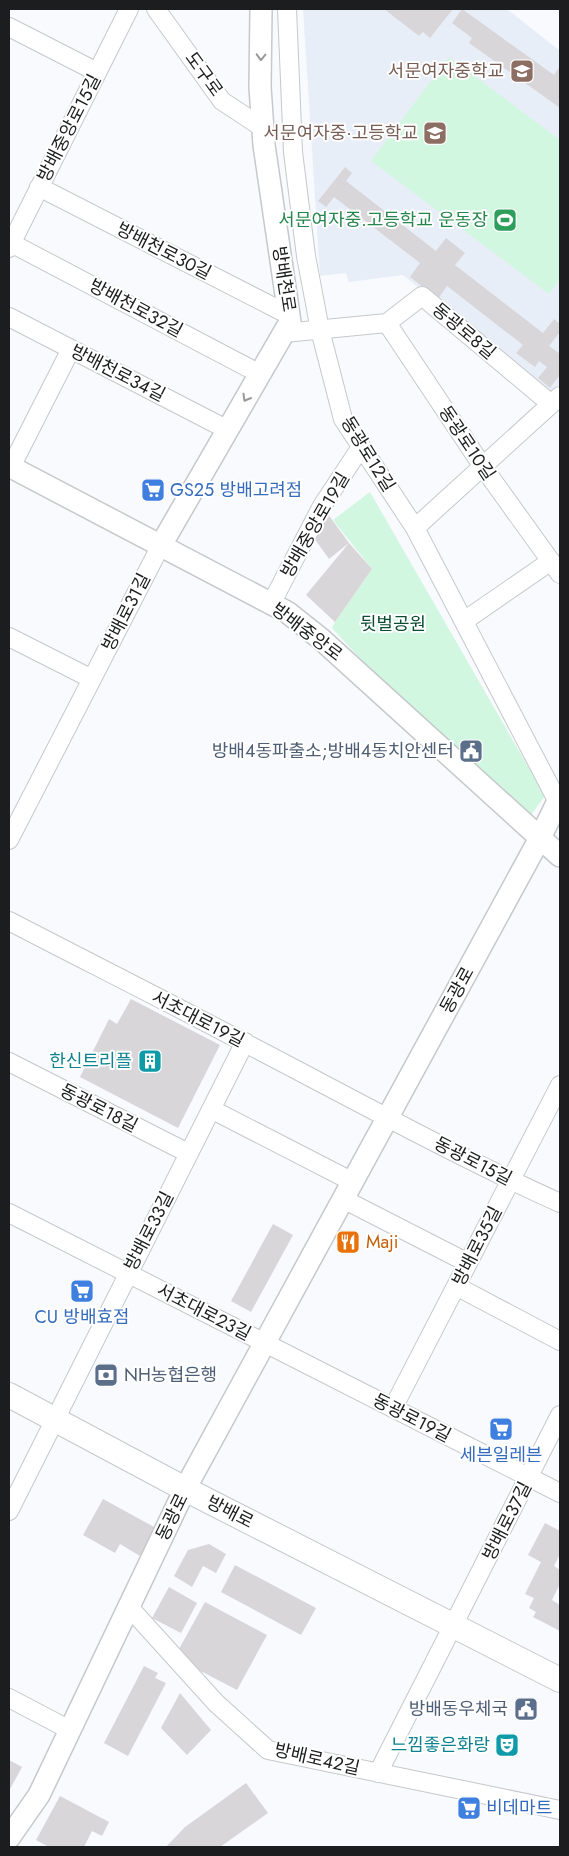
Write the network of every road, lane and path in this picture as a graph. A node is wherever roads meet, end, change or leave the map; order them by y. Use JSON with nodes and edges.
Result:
{"nodes":[{"id":1,"x":129,"y":9,"type":"edge"},
{"id":2,"x":156,"y":9,"type":"edge"},
{"id":3,"x":261,"y":9,"type":"edge"},
{"id":4,"x":287,"y":9,"type":"edge"},
{"id":5,"x":9,"y":27,"type":"edge"},
{"id":6,"x":97,"y":72,"type":"junction"},
{"id":7,"x":263,"y":128,"type":"junction"},
{"id":8,"x":39,"y":187,"type":"junction"},
{"id":9,"x":10,"y":245,"type":"edge"},
{"id":10,"x":9,"y":317,"type":"edge"},
{"id":11,"x":387,"y":323,"type":"junction"},
{"id":12,"x":286,"y":324,"type":"junction"},
{"id":13,"x":320,"y":330,"type":"junction"},
{"id":14,"x":71,"y":349,"type":"junction"},
{"id":15,"x":260,"y":374,"type":"junction"},
{"id":16,"x":557,"y":402,"type":"edge"},
{"id":17,"x":228,"y":430,"type":"junction"},
{"id":18,"x":362,"y":447,"type":"junction"},
{"id":19,"x":482,"y":466,"type":"junction"},
{"id":20,"x":10,"y":467,"type":"edge"},
{"id":21,"x":415,"y":528,"type":"junction"},
{"id":22,"x":161,"y":545,"type":"junction"},
{"id":23,"x":556,"y":566,"type":"edge"},
{"id":24,"x":271,"y":604,"type":"junction"},
{"id":25,"x":464,"y":621,"type":"junction"},
{"id":26,"x":9,"y":637,"type":"edge"},
{"id":27,"x":92,"y":680,"type":"junction"},
{"id":28,"x":559,"y":800,"type":"edge"},
{"id":29,"x":540,"y":838,"type":"junction"},
{"id":30,"x":9,"y":840,"type":"edge"},
{"id":31,"x":560,"y":856,"type":"edge"},
{"id":32,"x":9,"y":921,"type":"edge"},
{"id":33,"x":245,"y":1042,"type":"junction"},
{"id":34,"x":9,"y":1062,"type":"edge"},
{"id":35,"x":560,"y":1085,"type":"edge"},
{"id":36,"x":211,"y":1109,"type":"junction"},
{"id":37,"x":387,"y":1118,"type":"junction"},
{"id":38,"x":188,"y":1153,"type":"junction"},
{"id":39,"x":511,"y":1181,"type":"junction"},
{"id":40,"x":348,"y":1190,"type":"junction"},
{"id":41,"x":560,"y":1203,"type":"edge"},
{"id":42,"x":9,"y":1213,"type":"edge"},
{"id":43,"x":468,"y":1263,"type":"junction"},
{"id":44,"x":127,"y":1274,"type":"junction"},
{"id":45,"x":456,"y":1286,"type":"junction"},
{"id":46,"x":560,"y":1341,"type":"edge"},
{"id":47,"x":265,"y":1343,"type":"junction"},
{"id":48,"x":9,"y":1395,"type":"edge"},
{"id":49,"x":393,"y":1408,"type":"junction"},
{"id":50,"x":560,"y":1415,"type":"edge"},
{"id":51,"x":54,"y":1419,"type":"junction"},
{"id":52,"x":529,"y":1477,"type":"junction"},
{"id":53,"x":185,"y":1489,"type":"junction"},
{"id":54,"x":560,"y":1493,"type":"edge"},
{"id":55,"x":9,"y":1511,"type":"edge"},
{"id":56,"x":129,"y":1606,"type":"junction"},
{"id":57,"x":453,"y":1626,"type":"junction"},
{"id":58,"x":560,"y":1680,"type":"edge"},
{"id":59,"x":9,"y":1698,"type":"edge"},
{"id":60,"x":70,"y":1730,"type":"junction"},
{"id":61,"x":378,"y":1773,"type":"junction"},
{"id":62,"x":560,"y":1810,"type":"edge"},
{"id":63,"x":9,"y":1838,"type":"edge"}],
"edges":[{"from":1,"to":6,"type":"street","name":"방배중앙로15길"},
{"from":2,"to":7,"type":"street","name":"도구로"},
{"from":3,"to":7,"type":"street","name":"방배천로","one_way":true},
{"from":4,"to":13,"type":"street","name":"동광로12길"},
{"from":5,"to":6,"type":"street"},
{"from":6,"to":8,"type":"street","name":"방배중앙로15길"},
{"from":7,"to":12,"type":"street","name":"방배천로"},
{"from":8,"to":9,"type":"street","name":"방배중앙로15길"},
{"from":8,"to":12,"type":"street","name":"방배천로30길"},
{"from":9,"to":15,"type":"street","name":"방배천로32길"},
{"from":10,"to":14,"type":"street","name":"방배천로34길"},
{"from":11,"to":13,"type":"street"},
{"from":11,"to":16,"type":"street","name":"동광로8길"},
{"from":11,"to":19,"type":"street","name":"동광로10길"},
{"from":12,"to":13,"type":"street"},
{"from":12,"to":15,"type":"street","name":"방배천로"},
{"from":13,"to":18,"type":"street","name":"동광로12길"},
{"from":14,"to":17,"type":"street","name":"방배천로34길"},
{"from":14,"to":20,"type":"street","name":"방배중앙로"},
{"from":15,"to":17,"type":"street","name":"방배천로","one_way":true},
{"from":16,"to":19,"type":"street","name":"동광로8길"},
{"from":17,"to":22,"type":"street","name":"방배천로"},
{"from":18,"to":21,"type":"street","name":"동광로12길"},
{"from":18,"to":24,"type":"street","name":"방배중앙로19길"},
{"from":19,"to":21,"type":"street","name":"동광로8길"},
{"from":19,"to":23,"type":"street","name":"동광로10길"},
{"from":20,"to":22,"type":"street","name":"방배중앙로"},
{"from":21,"to":25,"type":"street","name":"동광로12길"},
{"from":22,"to":24,"type":"street","name":"방배중앙로"},
{"from":22,"to":27,"type":"street","name":"방배로31길"},
{"from":23,"to":25,"type":"street","name":"동광로10길"},
{"from":24,"to":29,"type":"street","name":"방배중앙로"},
{"from":25,"to":28,"type":"street","name":"동광로12길"},
{"from":26,"to":27,"type":"street"},
{"from":27,"to":30,"type":"street","name":"방배로31길"},
{"from":28,"to":29,"type":"street","name":"동광로"},
{"from":29,"to":31,"type":"street","name":"방배중앙로"},
{"from":29,"to":37,"type":"street","name":"동광로"},
{"from":32,"to":33,"type":"street","name":"서초대로19길"},
{"from":33,"to":36,"type":"street","name":"방배로33길"},
{"from":33,"to":37,"type":"street","name":"서초대로19길"},
{"from":34,"to":38,"type":"street","name":"동광로18길"},
{"from":35,"to":39,"type":"street","name":"방배로35길"},
{"from":36,"to":38,"type":"street","name":"방배로33길"},
{"from":36,"to":40,"type":"street"},
{"from":37,"to":39,"type":"street","name":"동광로15길"},
{"from":37,"to":40,"type":"street","name":"동광로"},
{"from":38,"to":44,"type":"street","name":"방배로33길"},
{"from":39,"to":41,"type":"street","name":"동광로15길"},
{"from":39,"to":43,"type":"street","name":"방배로35길"},
{"from":40,"to":43,"type":"street"},
{"from":40,"to":47,"type":"street","name":"동광로"},
{"from":42,"to":44,"type":"street","name":"서초대로23길"},
{"from":43,"to":45,"type":"street","name":"방배로35길"},
{"from":44,"to":47,"type":"street","name":"서초대로23길"},
{"from":44,"to":51,"type":"street","name":"방배로33길"},
{"from":45,"to":46,"type":"street"},
{"from":45,"to":49,"type":"street","name":"방배로35길"},
{"from":47,"to":49,"type":"street","name":"동광로19길"},
{"from":47,"to":53,"type":"street","name":"동광로"},
{"from":48,"to":51,"type":"main road","name":"방배로"},
{"from":49,"to":52,"type":"street","name":"동광로19길"},
{"from":50,"to":52,"type":"street","name":"방배로37길"},
{"from":51,"to":53,"type":"main road","name":"방배로"},
{"from":51,"to":55,"type":"street","name":"방배로33길"},
{"from":52,"to":54,"type":"street","name":"동광로19길"},
{"from":52,"to":57,"type":"street","name":"방배로37길"},
{"from":53,"to":56,"type":"street","name":"동광로"},
{"from":53,"to":57,"type":"main road","name":"방배로"},
{"from":56,"to":60,"type":"street","name":"동광로"},
{"from":56,"to":61,"type":"street","name":"방배로42길"},
{"from":57,"to":58,"type":"main road","name":"방배로"},
{"from":57,"to":61,"type":"street"},
{"from":59,"to":60,"type":"street"},
{"from":60,"to":63,"type":"street","name":"동광로"},
{"from":61,"to":62,"type":"street","name":"방배로42길"}]}
